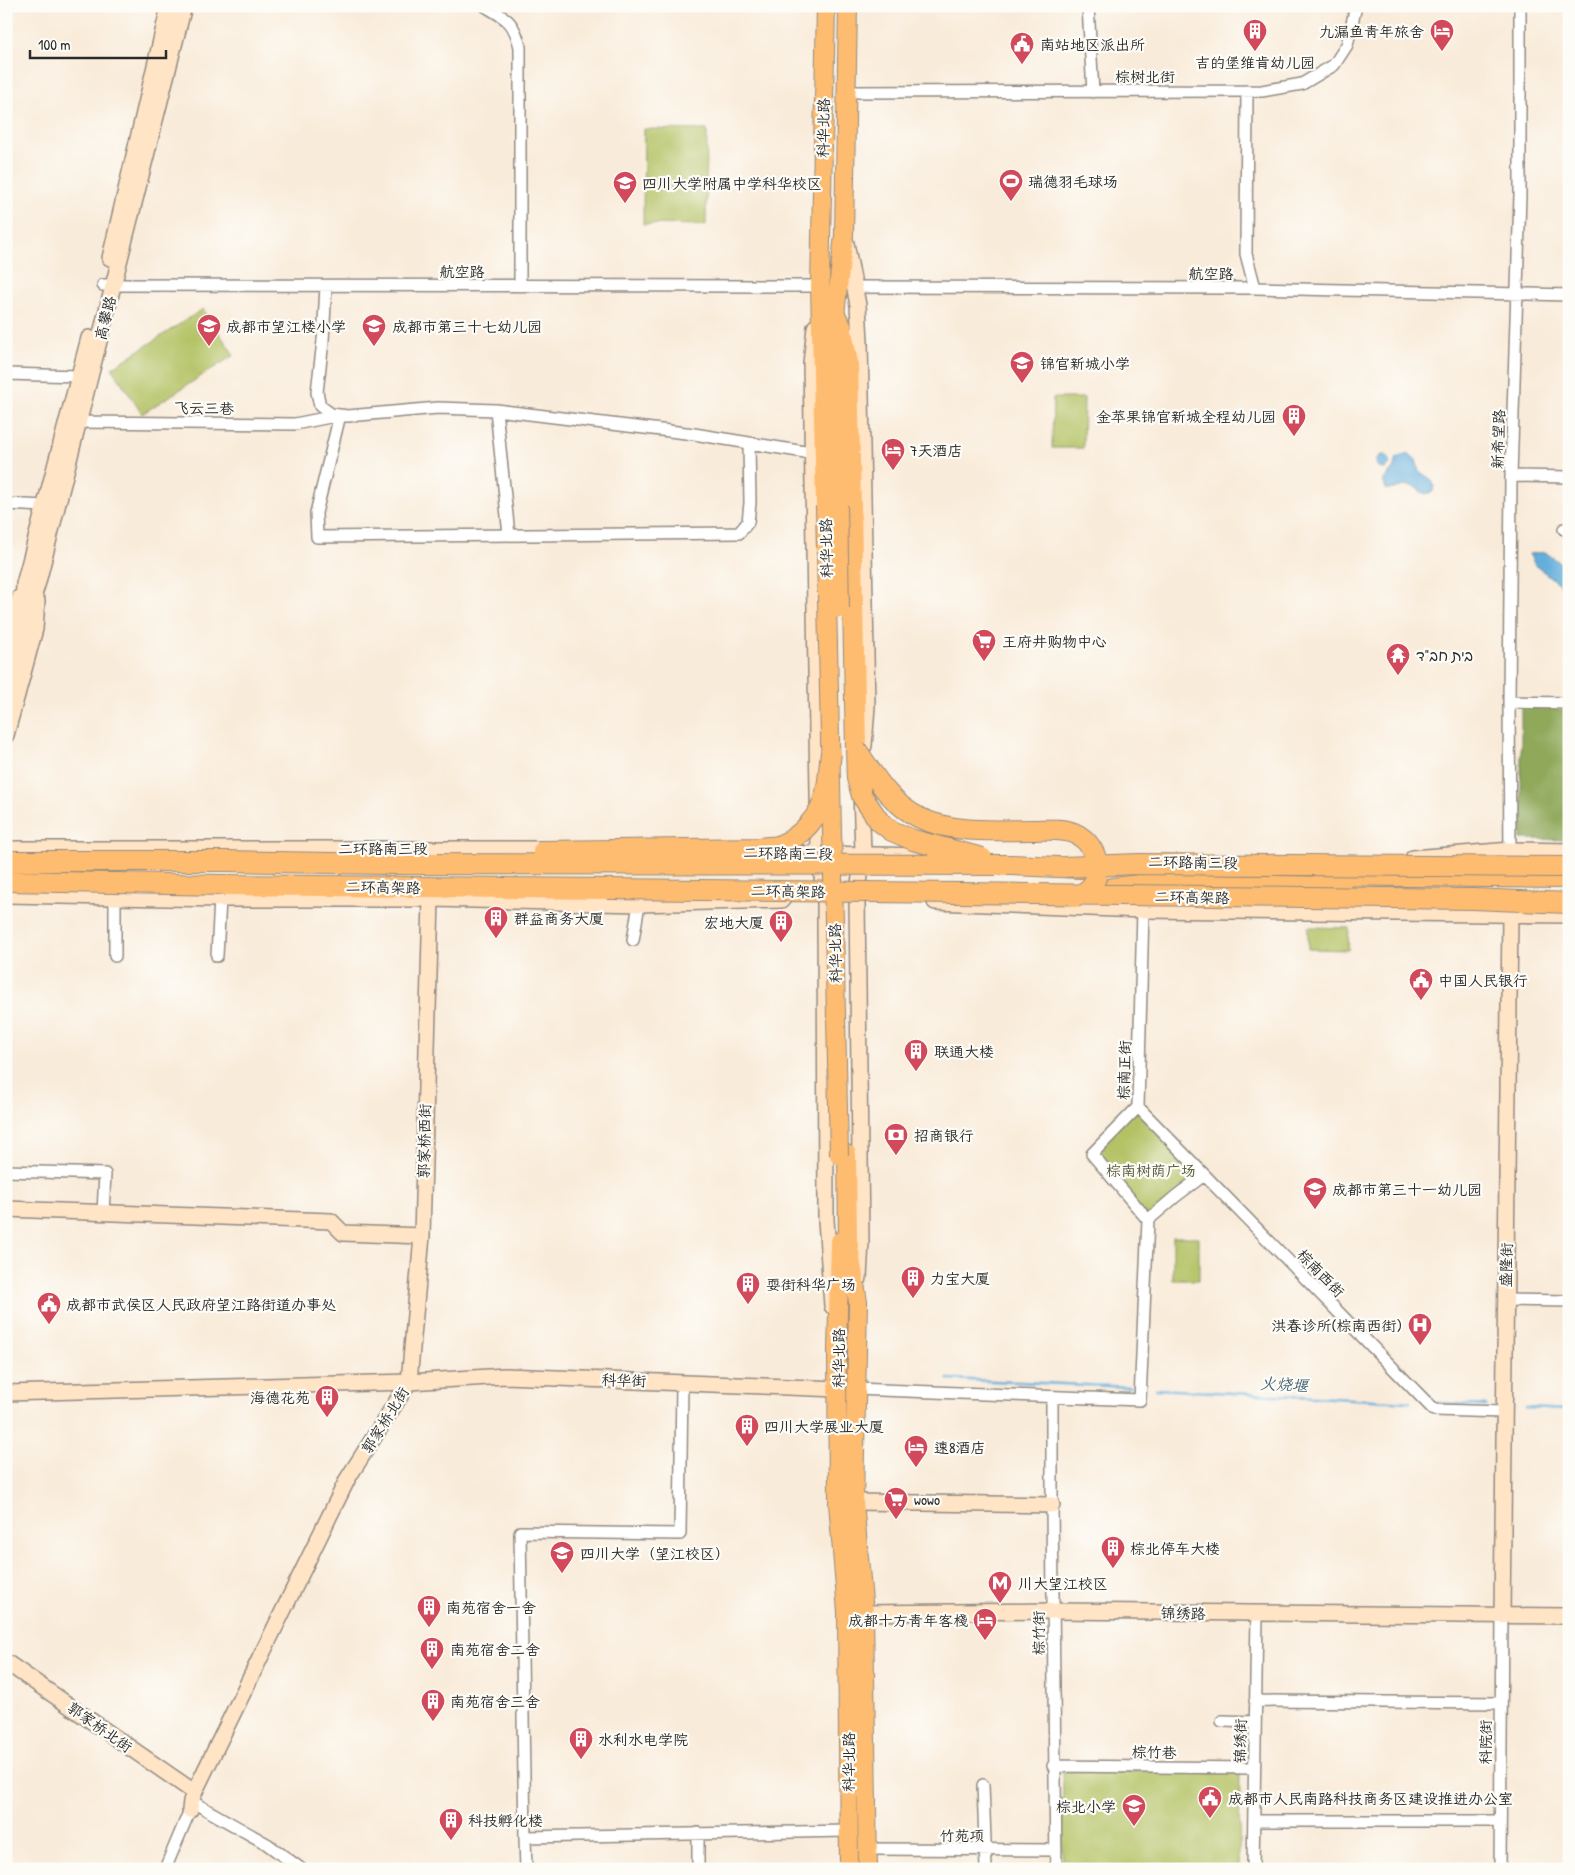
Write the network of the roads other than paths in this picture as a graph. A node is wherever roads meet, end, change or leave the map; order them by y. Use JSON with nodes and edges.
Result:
{"nodes":[{"id":1,"x":169,"y":6,"type":"edge"},
{"id":2,"x":184,"y":6,"type":"edge"},
{"id":3,"x":485,"y":6,"type":"edge"},
{"id":4,"x":826,"y":6,"type":"edge"},
{"id":5,"x":848,"y":6,"type":"edge"},
{"id":6,"x":1088,"y":6,"type":"edge"},
{"id":7,"x":1356,"y":6,"type":"edge"},
{"id":8,"x":1520,"y":6,"type":"edge"},
{"id":9,"x":1246,"y":91,"type":"junction"},
{"id":10,"x":845,"y":92,"type":"junction"},
{"id":11,"x":1092,"y":92,"type":"junction"},
{"id":12,"x":844,"y":235,"type":"junction"},
{"id":13,"x":108,"y":285,"type":"junction"},
{"id":14,"x":326,"y":286,"type":"junction"},
{"id":15,"x":520,"y":286,"type":"junction"},
{"id":16,"x":820,"y":286,"type":"junction"},
{"id":17,"x":854,"y":287,"type":"junction"},
{"id":18,"x":1255,"y":288,"type":"junction"},
{"id":19,"x":1517,"y":294,"type":"junction"},
{"id":20,"x":1569,"y":295,"type":"edge"},
{"id":21,"x":835,"y":315,"type":"junction"},
{"id":22,"x":6,"y":374,"type":"edge"},
{"id":23,"x":79,"y":376,"type":"junction"},
{"id":24,"x":496,"y":410,"type":"junction"},
{"id":25,"x":340,"y":415,"type":"junction"},
{"id":26,"x":73,"y":421,"type":"junction"},
{"id":27,"x":749,"y":443,"type":"junction"},
{"id":28,"x":812,"y":453,"type":"junction"},
{"id":29,"x":1511,"y":476,"type":"junction"},
{"id":30,"x":1569,"y":477,"type":"edge"},
{"id":31,"x":6,"y":504,"type":"edge"},
{"id":32,"x":832,"y":505,"type":"junction"},
{"id":33,"x":44,"y":506,"type":"junction"},
{"id":34,"x":509,"y":535,"type":"junction"},
{"id":35,"x":31,"y":583,"type":"junction"},
{"id":36,"x":6,"y":644,"type":"edge"},
{"id":37,"x":6,"y":685,"type":"edge"},
{"id":38,"x":1509,"y":702,"type":"junction"},
{"id":39,"x":1569,"y":703,"type":"edge"},
{"id":40,"x":6,"y":735,"type":"edge"},
{"id":41,"x":856,"y":750,"type":"junction"},
{"id":42,"x":831,"y":753,"type":"junction"},
{"id":43,"x":9,"y":850,"type":"edge"},
{"id":44,"x":1510,"y":850,"type":"junction"},
{"id":45,"x":1569,"y":851,"type":"edge"},
{"id":46,"x":863,"y":853,"type":"junction"},
{"id":47,"x":819,"y":855,"type":"junction"},
{"id":48,"x":385,"y":864,"type":"junction"},
{"id":49,"x":1331,"y":864,"type":"junction"},
{"id":50,"x":1011,"y":865,"type":"junction"},
{"id":51,"x":1064,"y":867,"type":"junction"},
{"id":52,"x":1569,"y":867,"type":"edge"},
{"id":53,"x":1569,"y":872,"type":"edge"},
{"id":54,"x":1509,"y":873,"type":"junction"},
{"id":55,"x":1569,"y":878,"type":"edge"},
{"id":56,"x":6,"y":881,"type":"edge"},
{"id":57,"x":608,"y":889,"type":"junction"},
{"id":58,"x":1569,"y":890,"type":"edge"},
{"id":59,"x":1051,"y":894,"type":"junction"},
{"id":60,"x":6,"y":895,"type":"edge"},
{"id":61,"x":1569,"y":896,"type":"edge"},
{"id":62,"x":115,"y":897,"type":"junction"},
{"id":63,"x":220,"y":899,"type":"junction"},
{"id":64,"x":430,"y":899,"type":"junction"},
{"id":65,"x":825,"y":899,"type":"junction"},
{"id":66,"x":857,"y":899,"type":"junction"},
{"id":67,"x":1569,"y":903,"type":"edge"},
{"id":68,"x":639,"y":904,"type":"junction"},
{"id":69,"x":1143,"y":910,"type":"junction"},
{"id":70,"x":1510,"y":914,"type":"junction"},
{"id":71,"x":1569,"y":915,"type":"edge"},
{"id":72,"x":633,"y":940,"type":"dead end"},
{"id":73,"x":114,"y":956,"type":"dead end"},
{"id":74,"x":217,"y":956,"type":"dead end"},
{"id":75,"x":1138,"y":1107,"type":"junction"},
{"id":76,"x":843,"y":1155,"type":"junction"},
{"id":77,"x":6,"y":1171,"type":"edge"},
{"id":78,"x":1204,"y":1175,"type":"junction"},
{"id":79,"x":6,"y":1209,"type":"edge"},
{"id":80,"x":103,"y":1213,"type":"junction"},
{"id":81,"x":1148,"y":1220,"type":"junction"},
{"id":82,"x":422,"y":1236,"type":"junction"},
{"id":83,"x":1505,"y":1300,"type":"junction"},
{"id":84,"x":1569,"y":1301,"type":"edge"},
{"id":85,"x":858,"y":1302,"type":"junction"},
{"id":86,"x":837,"y":1351,"type":"junction"},
{"id":87,"x":409,"y":1382,"type":"junction"},
{"id":88,"x":682,"y":1383,"type":"junction"},
{"id":89,"x":846,"y":1389,"type":"junction"},
{"id":90,"x":6,"y":1393,"type":"edge"},
{"id":91,"x":1052,"y":1398,"type":"junction"},
{"id":92,"x":1504,"y":1412,"type":"junction"},
{"id":93,"x":854,"y":1502,"type":"junction"},
{"id":94,"x":1052,"y":1505,"type":"junction"},
{"id":95,"x":1054,"y":1611,"type":"junction"},
{"id":96,"x":864,"y":1613,"type":"junction"},
{"id":97,"x":1257,"y":1614,"type":"junction"},
{"id":98,"x":1502,"y":1616,"type":"junction"},
{"id":99,"x":1569,"y":1616,"type":"edge"},
{"id":100,"x":6,"y":1662,"type":"edge"},
{"id":101,"x":1255,"y":1700,"type":"junction"},
{"id":102,"x":1501,"y":1703,"type":"junction"},
{"id":103,"x":1222,"y":1720,"type":"dead end"},
{"id":104,"x":1255,"y":1722,"type":"junction"},
{"id":105,"x":1053,"y":1766,"type":"junction"},
{"id":106,"x":1254,"y":1768,"type":"junction"},
{"id":107,"x":983,"y":1785,"type":"dead end"},
{"id":108,"x":192,"y":1801,"type":"junction"},
{"id":109,"x":1254,"y":1820,"type":"junction"},
{"id":110,"x":1500,"y":1821,"type":"junction"},
{"id":111,"x":848,"y":1831,"type":"junction"},
{"id":112,"x":698,"y":1833,"type":"junction"},
{"id":113,"x":525,"y":1837,"type":"junction"},
{"id":114,"x":868,"y":1850,"type":"junction"},
{"id":115,"x":985,"y":1850,"type":"junction"},
{"id":116,"x":1055,"y":1850,"type":"junction"},
{"id":117,"x":165,"y":1869,"type":"edge"},
{"id":118,"x":300,"y":1869,"type":"edge"},
{"id":119,"x":526,"y":1869,"type":"edge"},
{"id":120,"x":698,"y":1869,"type":"edge"},
{"id":121,"x":849,"y":1869,"type":"edge"},
{"id":122,"x":868,"y":1869,"type":"edge"},
{"id":123,"x":986,"y":1869,"type":"edge"},
{"id":124,"x":1056,"y":1869,"type":"edge"},
{"id":125,"x":1253,"y":1869,"type":"edge"},
{"id":126,"x":1500,"y":1869,"type":"edge"}],
"edges":[{"from":1,"to":13,"type":"street","name":"高攀路"},
{"from":2,"to":13,"type":"street","name":"高攀路"},
{"from":3,"to":15,"type":"street"},
{"from":4,"to":16,"type":"main road","name":"科华北路"},
{"from":5,"to":10,"type":"main road","name":"科华北路"},
{"from":6,"to":11,"type":"street"},
{"from":7,"to":9,"type":"street","name":"棕树北街"},
{"from":8,"to":19,"type":"street","name":"新希望路"},
{"from":9,"to":11,"type":"street","name":"棕树北街"},
{"from":9,"to":18,"type":"street"},
{"from":10,"to":11,"type":"street","name":"棕树北街"},
{"from":10,"to":12,"type":"main road","name":"科华北路"},
{"from":12,"to":17,"type":"street"},
{"from":12,"to":21,"type":"main road","name":"科华北路"},
{"from":13,"to":14,"type":"street","name":"航空路"},
{"from":13,"to":23,"type":"street","name":"高攀路"},
{"from":13,"to":26,"type":"street","name":"高攀路"},
{"from":14,"to":15,"type":"street","name":"航空路"},
{"from":14,"to":25,"type":"street"},
{"from":15,"to":16,"type":"street","name":"航空路"},
{"from":16,"to":28,"type":"street"},
{"from":16,"to":32,"type":"main road","name":"科华北路"},
{"from":17,"to":18,"type":"street","name":"航空路"},
{"from":17,"to":46,"type":"street"},
{"from":18,"to":19,"type":"street","name":"航空路"},
{"from":19,"to":20,"type":"street","name":"航空路"},
{"from":19,"to":29,"type":"street","name":"新希望路"},
{"from":21,"to":32,"type":"main road","name":"科华北路"},
{"from":21,"to":41,"type":"highway"},
{"from":22,"to":23,"type":"street"},
{"from":23,"to":26,"type":"street","name":"高攀路"},
{"from":24,"to":25,"type":"street","name":"飞云三巷"},
{"from":24,"to":27,"type":"street","name":"飞云三巷"},
{"from":24,"to":34,"type":"street"},
{"from":25,"to":26,"type":"street","name":"飞云三巷"},
{"from":25,"to":34,"type":"street"},
{"from":26,"to":33,"type":"street","name":"高攀路"},
{"from":26,"to":35,"type":"street","name":"高攀路"},
{"from":27,"to":28,"type":"street","name":"飞云三巷"},
{"from":27,"to":34,"type":"street"},
{"from":28,"to":47,"type":"street"},
{"from":29,"to":30,"type":"street"},
{"from":29,"to":38,"type":"street","name":"新希望路"},
{"from":31,"to":33,"type":"street"},
{"from":32,"to":42,"type":"main road","name":"科华北路","bridge":true},
{"from":32,"to":76,"type":"main road","bridge":true},
{"from":33,"to":35,"type":"street","name":"高攀路"},
{"from":35,"to":36,"type":"street"},
{"from":35,"to":37,"type":"street","name":"高攀路"},
{"from":35,"to":40,"type":"street"},
{"from":38,"to":39,"type":"street"},
{"from":38,"to":44,"type":"street","name":"新希望路"},
{"from":41,"to":50,"type":"highway","bridge":true},
{"from":41,"to":57,"type":"highway","bridge":true},
{"from":42,"to":48,"type":"highway","bridge":true},
{"from":42,"to":76,"type":"main road","name":"科华北路","bridge":true},
{"from":43,"to":47,"type":"street","name":"二环路南三段"},
{"from":43,"to":48,"type":"highway","name":"二环高架路","bridge":true},
{"from":44,"to":45,"type":"street","name":"二环路南三段"},
{"from":44,"to":49,"type":"street","name":"二环路南三段"},
{"from":44,"to":54,"type":"street","name":"新希望路"},
{"from":46,"to":47,"type":"street","name":"二环路南三段"},
{"from":46,"to":49,"type":"street","name":"二环路南三段"},
{"from":46,"to":66,"type":"street"},
{"from":47,"to":65,"type":"street"},
{"from":48,"to":50,"type":"highway","name":"二环高架路","bridge":true},
{"from":49,"to":54,"type":"street"},
{"from":50,"to":51,"type":"highway","name":"二环高架路"},
{"from":51,"to":52,"type":"highway","name":"二环高架路","bridge":true},
{"from":51,"to":55,"type":"highway","bridge":true},
{"from":53,"to":54,"type":"street"},
{"from":56,"to":57,"type":"highway","name":"二环高架路","bridge":true},
{"from":57,"to":59,"type":"highway","name":"二环高架路","bridge":true},
{"from":58,"to":59,"type":"highway","bridge":true},
{"from":59,"to":67,"type":"highway","name":"二环高架路","bridge":true},
{"from":60,"to":62,"type":"street"},
{"from":61,"to":70,"type":"street"},
{"from":62,"to":63,"type":"street"},
{"from":62,"to":73,"type":"street"},
{"from":63,"to":64,"type":"street"},
{"from":63,"to":74,"type":"street"},
{"from":64,"to":68,"type":"street"},
{"from":64,"to":82,"type":"street","name":"郭家桥西街"},
{"from":65,"to":66,"type":"street"},
{"from":65,"to":68,"type":"street"},
{"from":65,"to":86,"type":"street"},
{"from":66,"to":69,"type":"street"},
{"from":66,"to":85,"type":"street"},
{"from":68,"to":72,"type":"street"},
{"from":69,"to":70,"type":"street"},
{"from":69,"to":75,"type":"street","name":"棕南正街"},
{"from":70,"to":71,"type":"street"},
{"from":70,"to":83,"type":"street","name":"盛隆街"},
{"from":75,"to":78,"type":"street","name":"棕南西街"},
{"from":75,"to":81,"type":"street","name":"棕南正街"},
{"from":76,"to":85,"type":"main road","name":"科华北路"},
{"from":76,"to":86,"type":"main road","name":"科华北路"},
{"from":77,"to":80,"type":"street"},
{"from":78,"to":81,"type":"street"},
{"from":78,"to":92,"type":"street","name":"棕南西街"},
{"from":79,"to":80,"type":"street"},
{"from":80,"to":82,"type":"street"},
{"from":81,"to":91,"type":"street"},
{"from":82,"to":87,"type":"street","name":"郭家桥西街"},
{"from":83,"to":84,"type":"street"},
{"from":83,"to":92,"type":"street","name":"盛隆街"},
{"from":85,"to":89,"type":"main road","name":"科华北路"},
{"from":86,"to":89,"type":"main road","name":"科华北路"},
{"from":87,"to":88,"type":"street","name":"科华街"},
{"from":87,"to":90,"type":"street","name":"郭家桥北街"},
{"from":87,"to":108,"type":"street","name":"郭家桥北街"},
{"from":88,"to":89,"type":"street","name":"科华街"},
{"from":88,"to":113,"type":"street"},
{"from":89,"to":91,"type":"street"},
{"from":89,"to":93,"type":"main road","name":"科华北路"},
{"from":89,"to":111,"type":"main road","name":"科华北路"},
{"from":91,"to":94,"type":"street","name":"棕竹街"},
{"from":92,"to":98,"type":"street","name":"盛隆街"},
{"from":93,"to":94,"type":"street"},
{"from":93,"to":96,"type":"main road","name":"科华北路"},
{"from":94,"to":95,"type":"street","name":"棕竹街"},
{"from":95,"to":96,"type":"street","name":"锦绣路"},
{"from":95,"to":97,"type":"street","name":"锦绣路"},
{"from":95,"to":105,"type":"street","name":"棕竹街"},
{"from":96,"to":114,"type":"main road","name":"科华北路"},
{"from":97,"to":98,"type":"street","name":"锦绣路"},
{"from":97,"to":101,"type":"street","name":"锦绣街"},
{"from":98,"to":99,"type":"street","name":"锦绣路"},
{"from":98,"to":102,"type":"street","name":"科院街"},
{"from":100,"to":108,"type":"street","name":"郭家桥北街"},
{"from":101,"to":102,"type":"street"},
{"from":101,"to":104,"type":"street","name":"锦绣街"},
{"from":102,"to":110,"type":"street","name":"科院街"},
{"from":103,"to":104,"type":"street"},
{"from":104,"to":106,"type":"street","name":"锦绣街"},
{"from":105,"to":106,"type":"street","name":"棕竹巷"},
{"from":105,"to":116,"type":"street","name":"棕竹街"},
{"from":106,"to":109,"type":"street","name":"锦绣街"},
{"from":107,"to":115,"type":"street"},
{"from":108,"to":117,"type":"street"},
{"from":108,"to":118,"type":"street"},
{"from":109,"to":110,"type":"street"},
{"from":109,"to":125,"type":"street","name":"锦绣街"},
{"from":110,"to":126,"type":"street","name":"科院街"},
{"from":111,"to":112,"type":"street"},
{"from":111,"to":121,"type":"main road","name":"科华北路"},
{"from":112,"to":113,"type":"street"},
{"from":112,"to":120,"type":"street"},
{"from":113,"to":119,"type":"street"},
{"from":114,"to":115,"type":"street","name":"竹苑项"},
{"from":114,"to":122,"type":"main road","name":"科华北路"},
{"from":115,"to":116,"type":"street","name":"竹苑项"},
{"from":115,"to":123,"type":"street"},
{"from":116,"to":124,"type":"street","name":"棕竹街"}]}
